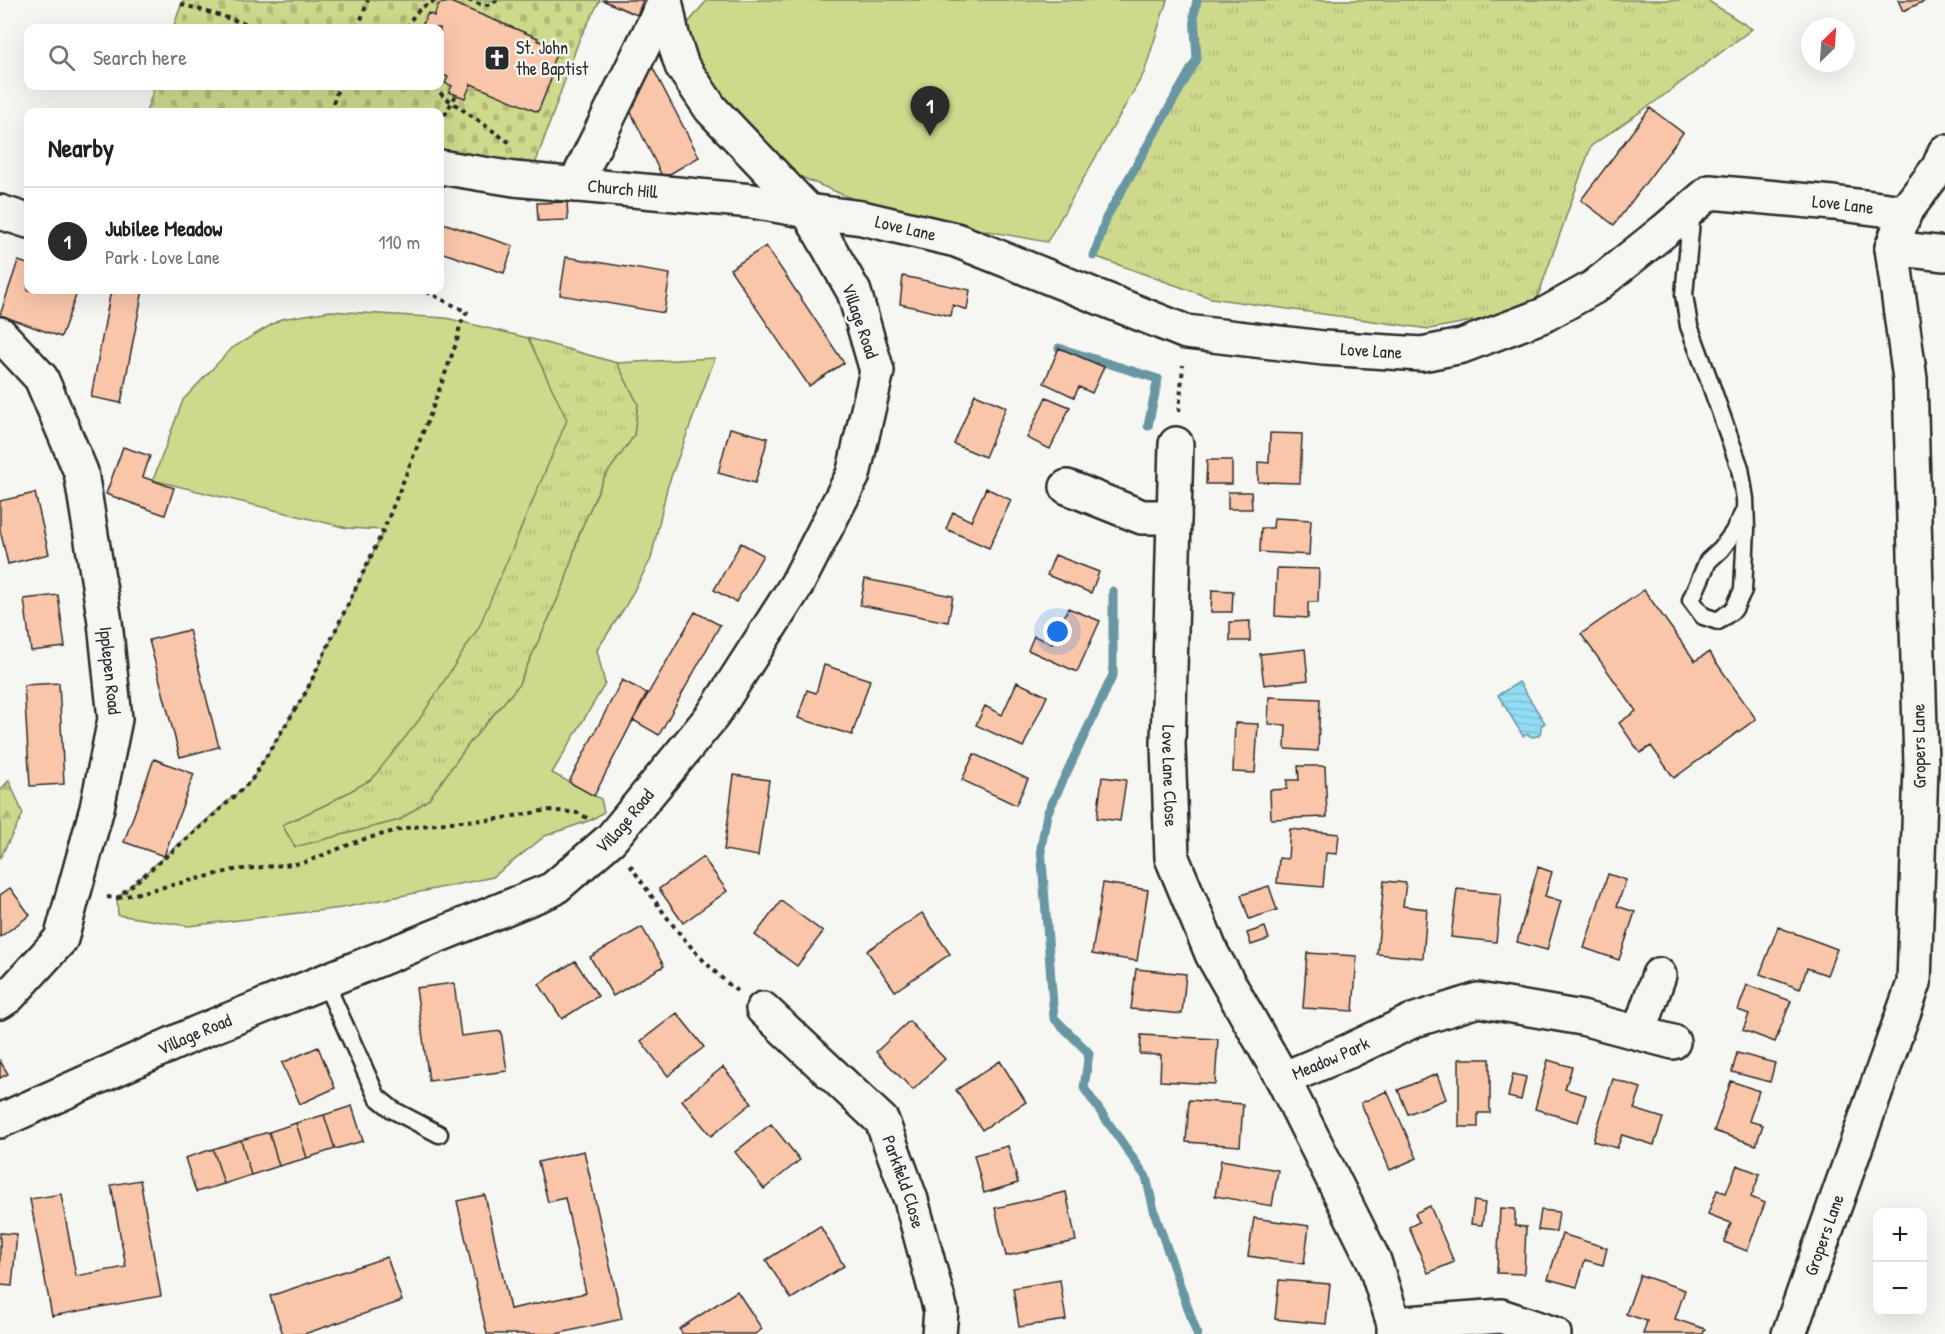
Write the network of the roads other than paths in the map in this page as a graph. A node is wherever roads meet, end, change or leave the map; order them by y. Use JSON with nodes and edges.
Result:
{"nodes":[{"id":1,"x":665,"y":0,"type":"edge"},
{"id":2,"x":1945,"y":152,"type":"edge"},
{"id":3,"x":444,"y":168,"type":"edge"},
{"id":4,"x":575,"y":185,"type":"junction"},
{"id":5,"x":1693,"y":207,"type":"junction"},
{"id":6,"x":808,"y":211,"type":"junction"},
{"id":7,"x":0,"y":212,"type":"edge"},
{"id":8,"x":1905,"y":212,"type":"junction"},
{"id":9,"x":24,"y":220,"type":"edge"},
{"id":10,"x":1892,"y":248,"type":"junction"},
{"id":11,"x":1945,"y":254,"type":"edge"},
{"id":12,"x":0,"y":334,"type":"edge"},
{"id":13,"x":1176,"y":444,"type":"road end"},
{"id":14,"x":1067,"y":487,"type":"dead end"},
{"id":15,"x":1745,"y":510,"type":"junction"},
{"id":16,"x":1174,"y":518,"type":"junction"},
{"id":17,"x":1659,"y":975,"type":"dead end"},
{"id":18,"x":325,"y":982,"type":"junction"},
{"id":19,"x":0,"y":1002,"type":"edge"},
{"id":20,"x":763,"y":1009,"type":"road end"},
{"id":21,"x":1639,"y":1033,"type":"junction"},
{"id":22,"x":1673,"y":1042,"type":"dead end"},
{"id":23,"x":1283,"y":1079,"type":"junction"},
{"id":24,"x":0,"y":1121,"type":"edge"},
{"id":25,"x":439,"y":1134,"type":"dead end"},
{"id":26,"x":1394,"y":1329,"type":"edge"},
{"id":27,"x":1544,"y":1332,"type":"edge"},
{"id":28,"x":939,"y":1334,"type":"edge"},
{"id":29,"x":1789,"y":1334,"type":"edge"}],
"edges":[{"from":1,"to":4,"type":"street"},
{"from":1,"to":6,"type":"street","name":"Village Road"},
{"from":2,"to":8,"type":"street","name":"Gropers Lane"},
{"from":3,"to":4,"type":"street","name":"Church Hill"},
{"from":4,"to":6,"type":"street","name":"Church Hill"},
{"from":5,"to":6,"type":"street","name":"Love Lane"},
{"from":5,"to":8,"type":"street","name":"Love Lane"},
{"from":5,"to":15,"type":"lane"},
{"from":6,"to":18,"type":"street","name":"Village Road"},
{"from":7,"to":9,"type":"street"},
{"from":8,"to":10,"type":"street","name":"Gropers Lane"},
{"from":10,"to":11,"type":"street"},
{"from":10,"to":29,"type":"street","name":"Gropers Lane"},
{"from":12,"to":19,"type":"street","name":"Ipplepen Road"},
{"from":13,"to":16,"type":"street","name":"Love Lane Close"},
{"from":14,"to":16,"type":"street"},
{"from":15,"to":15,"type":"lane"},
{"from":16,"to":23,"type":"street","name":"Love Lane Close"},
{"from":17,"to":21,"type":"street"},
{"from":18,"to":24,"type":"street","name":"Village Road"},
{"from":18,"to":25,"type":"lane"},
{"from":20,"to":28,"type":"street","name":"Parkfield Close"},
{"from":21,"to":22,"type":"street","name":"Meadow Park"},
{"from":21,"to":23,"type":"street","name":"Meadow Park"},
{"from":23,"to":26,"type":"street","name":"Meadow Park"},
{"from":26,"to":27,"type":"street","name":"Meadow Park"}]}
